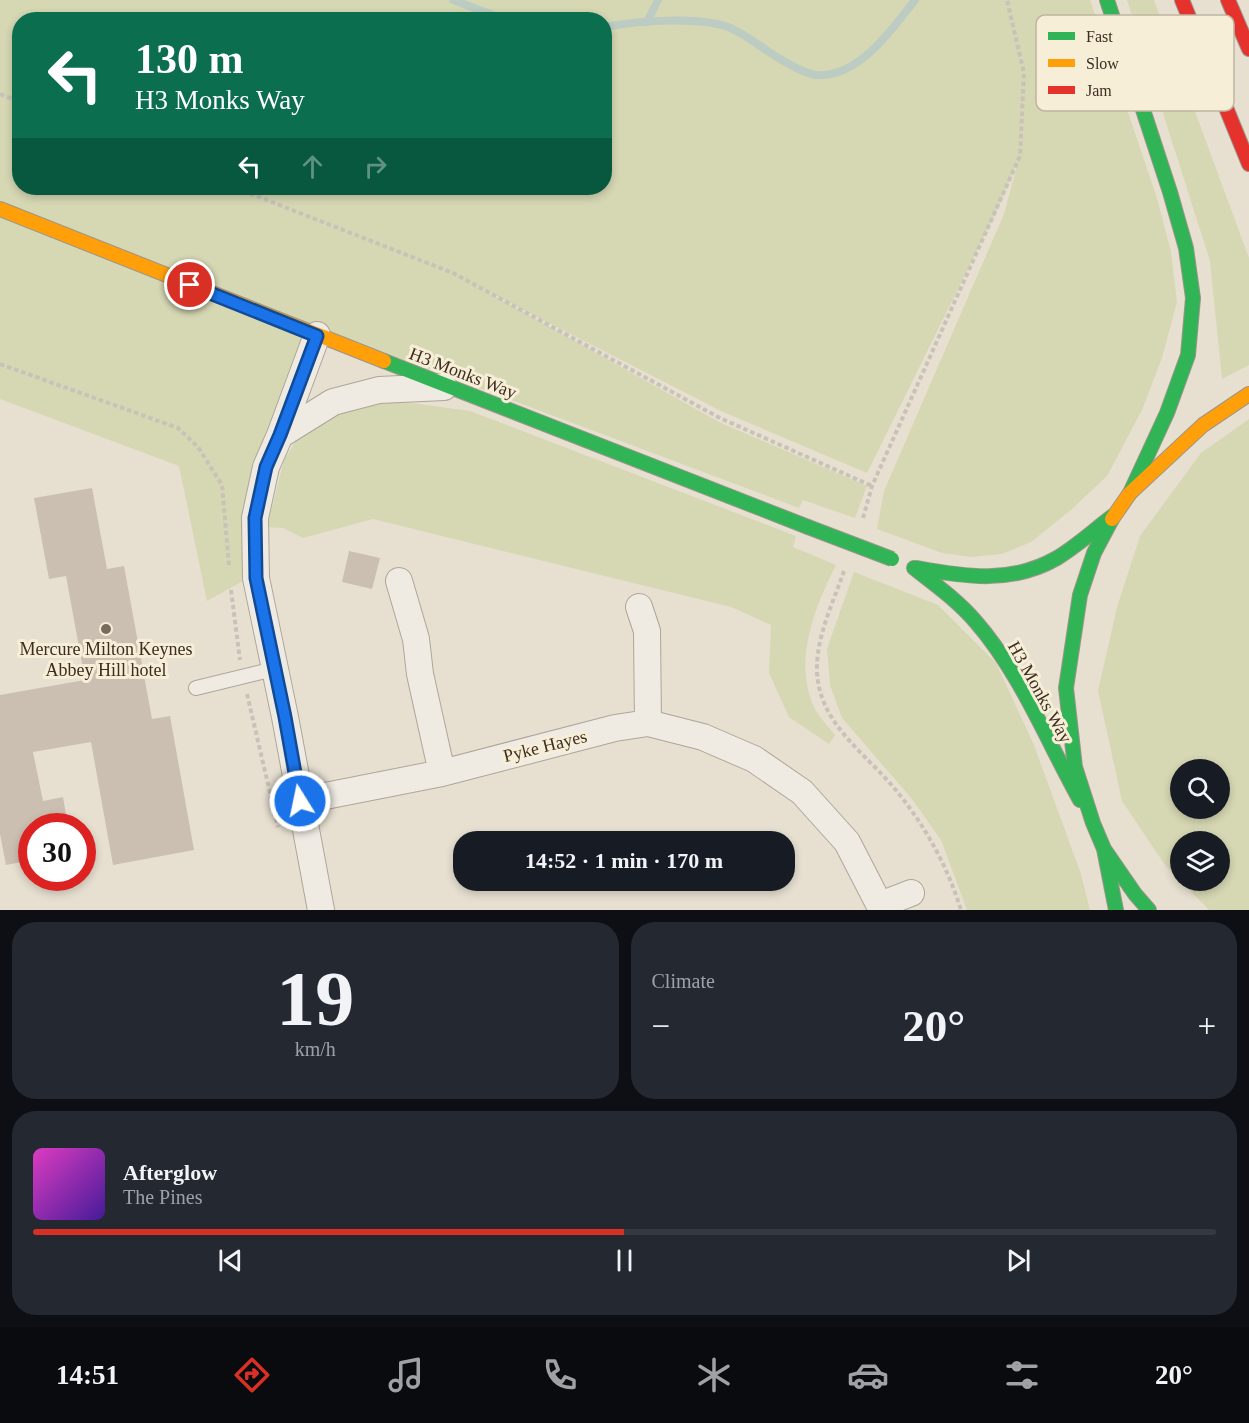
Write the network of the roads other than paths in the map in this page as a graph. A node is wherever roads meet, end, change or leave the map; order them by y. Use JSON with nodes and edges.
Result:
{"nodes":[{"id":1,"x":1107,"y":0,"type":"edge"},
{"id":2,"x":1182,"y":0,"type":"edge"},
{"id":3,"x":1228,"y":0,"type":"edge"},
{"id":4,"x":1112,"y":15,"type":"edge"},
{"id":5,"x":1188,"y":15,"type":"edge"},
{"id":6,"x":1249,"y":49,"type":"edge"},
{"id":7,"x":1143,"y":111,"type":"edge"},
{"id":8,"x":1227,"y":111,"type":"edge"},
{"id":9,"x":1249,"y":164,"type":"edge"},
{"id":10,"x":0,"y":209,"type":"edge"},
{"id":11,"x":317,"y":336,"type":"junction"},
{"id":12,"x":450,"y":387,"type":"junction"},
{"id":13,"x":1249,"y":394,"type":"edge"},
{"id":14,"x":280,"y":435,"type":"junction"},
{"id":15,"x":1130,"y":493,"type":"junction"},
{"id":16,"x":1113,"y":516,"type":"junction"},
{"id":17,"x":914,"y":568,"type":"junction"},
{"id":18,"x":399,"y":580,"type":"dead end"},
{"id":19,"x":639,"y":607,"type":"dead end"},
{"id":20,"x":274,"y":669,"type":"junction"},
{"id":21,"x":196,"y":688,"type":"dead end"},
{"id":22,"x":648,"y":723,"type":"junction"},
{"id":23,"x":442,"y":772,"type":"junction"},
{"id":24,"x":300,"y":801,"type":"junction"},
{"id":25,"x":1093,"y":823,"type":"junction"},
{"id":26,"x":1104,"y":849,"type":"junction"},
{"id":27,"x":911,"y":893,"type":"dead end"},
{"id":28,"x":881,"y":908,"type":"edge"},
{"id":29,"x":321,"y":910,"type":"edge"},
{"id":30,"x":1116,"y":910,"type":"edge"},
{"id":31,"x":1149,"y":910,"type":"edge"}],
"edges":[{"from":1,"to":4,"type":"main road"},
{"from":2,"to":5,"type":"main road"},
{"from":3,"to":6,"type":"main road"},
{"from":7,"to":15,"type":"main road"},
{"from":8,"to":9,"type":"main road"},
{"from":10,"to":11,"type":"main road","name":"H3 Monks Way"},
{"from":11,"to":12,"type":"main road","name":"H3 Monks Way"},
{"from":11,"to":14,"type":"street"},
{"from":12,"to":14,"type":"street"},
{"from":12,"to":17,"type":"main road","name":"H3 Monks Way","bridge":true},
{"from":13,"to":15,"type":"main road"},
{"from":14,"to":20,"type":"street"},
{"from":15,"to":16,"type":"main road"},
{"from":16,"to":17,"type":"main road","name":"H3 Monks Way"},
{"from":16,"to":25,"type":"main road"},
{"from":17,"to":25,"type":"main road","name":"H3 Monks Way"},
{"from":18,"to":23,"type":"street"},
{"from":19,"to":22,"type":"street"},
{"from":20,"to":21,"type":"lane"},
{"from":20,"to":24,"type":"street"},
{"from":22,"to":23,"type":"street","name":"Pyke Hayes"},
{"from":22,"to":28,"type":"street","name":"Pyke Hayes"},
{"from":23,"to":24,"type":"street","name":"Pyke Hayes"},
{"from":24,"to":29,"type":"street"},
{"from":25,"to":26,"type":"main road"},
{"from":26,"to":30,"type":"main road"},
{"from":26,"to":31,"type":"main road"},
{"from":27,"to":28,"type":"street","name":"Pyke Hayes"}]}
